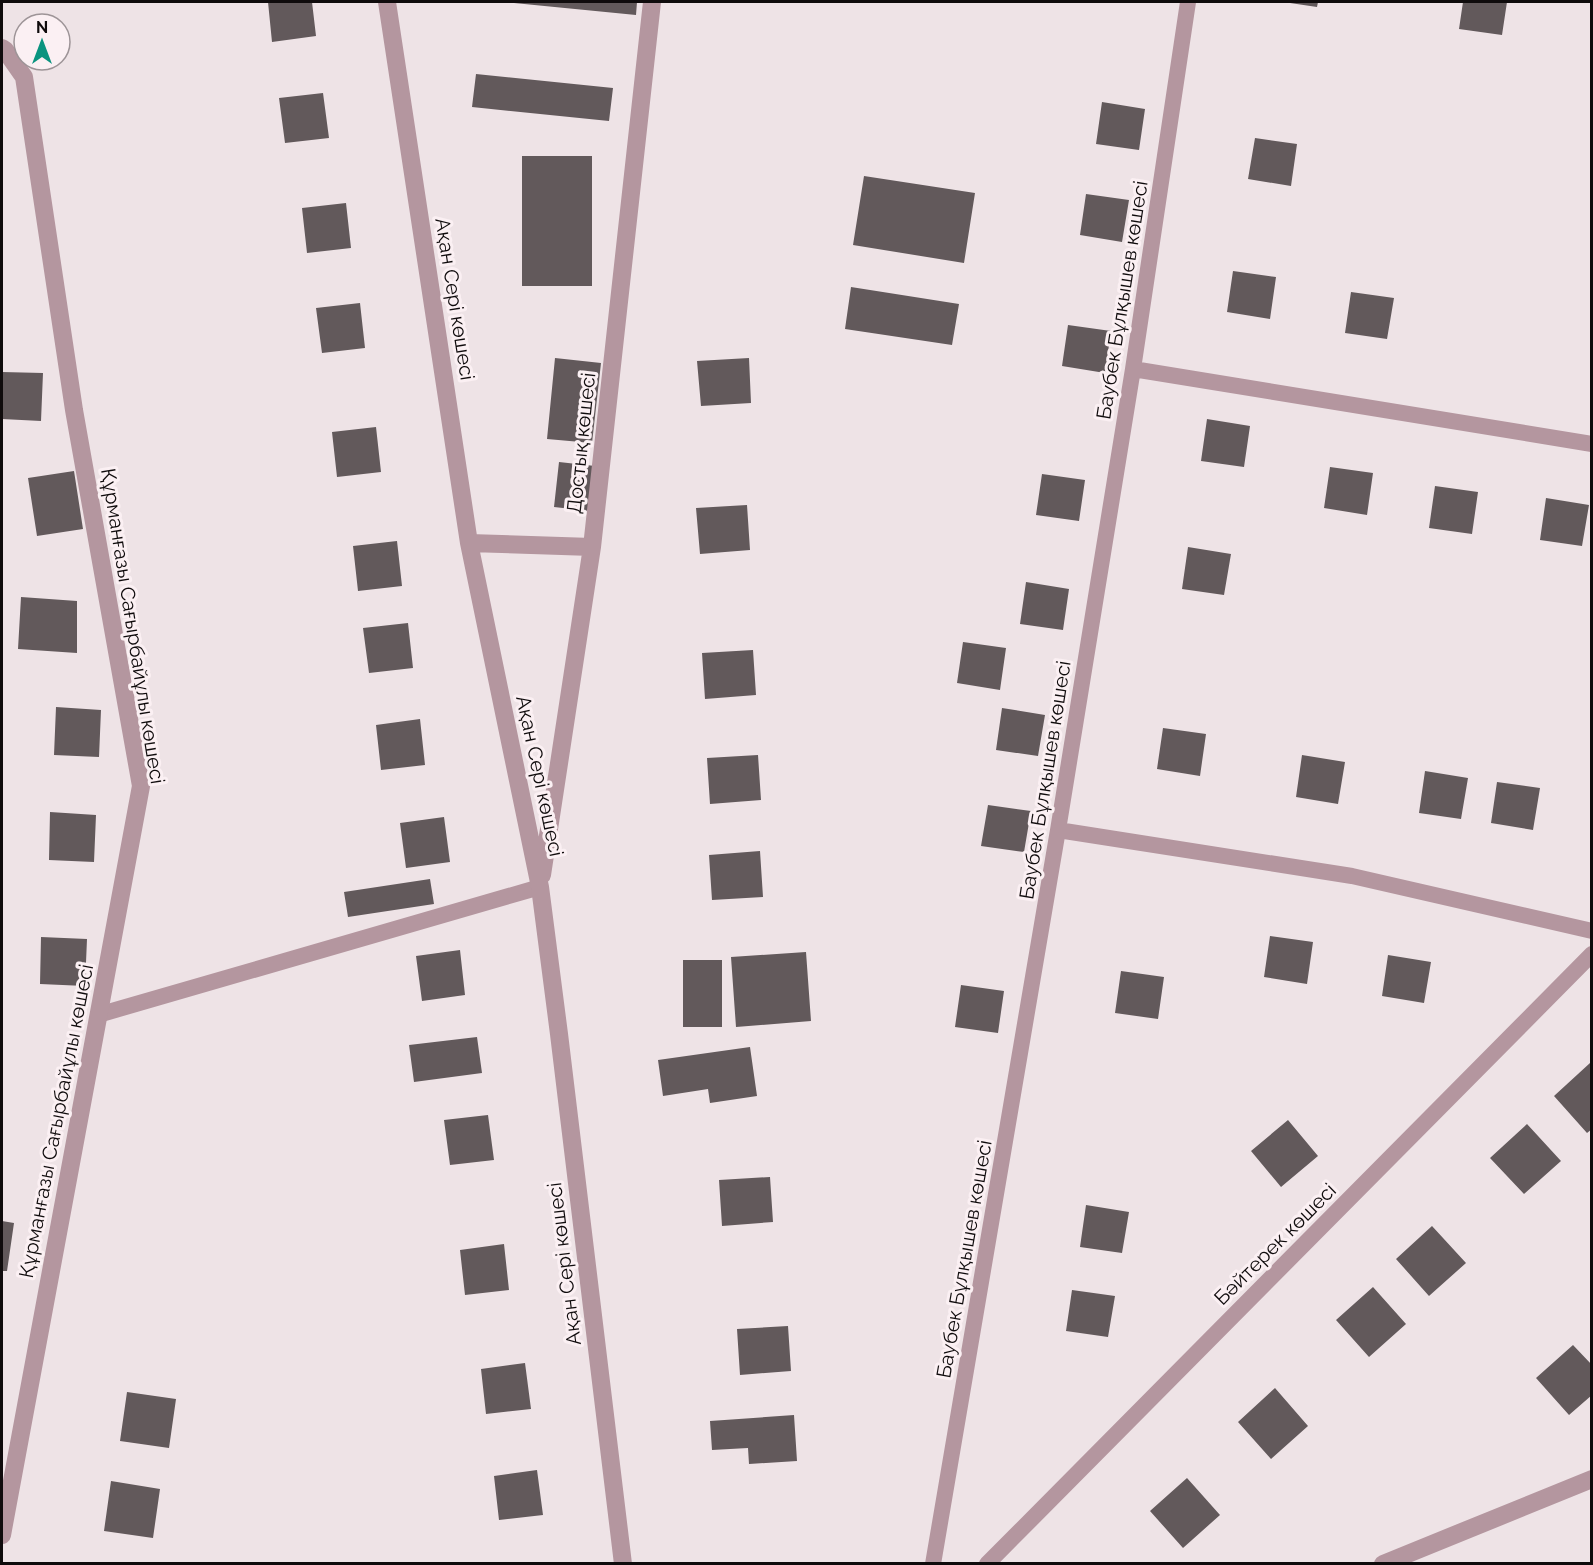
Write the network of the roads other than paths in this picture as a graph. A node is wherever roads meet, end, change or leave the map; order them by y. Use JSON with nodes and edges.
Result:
{"nodes":[{"id":1,"x":387,"y":2,"type":"edge"},
{"id":2,"x":652,"y":2,"type":"edge"},
{"id":3,"x":1188,"y":2,"type":"edge"},
{"id":4,"x":2,"y":48,"type":"edge"},
{"id":5,"x":1133,"y":369,"type":"junction"},
{"id":6,"x":1592,"y":444,"type":"edge"},
{"id":7,"x":469,"y":543,"type":"junction"},
{"id":8,"x":592,"y":547,"type":"junction"},
{"id":9,"x":1058,"y":830,"type":"junction"},
{"id":10,"x":540,"y":887,"type":"junction"},
{"id":11,"x":1592,"y":931,"type":"edge"},
{"id":12,"x":1592,"y":954,"type":"edge"},
{"id":13,"x":98,"y":1015,"type":"junction"},
{"id":14,"x":1592,"y":1479,"type":"edge"},
{"id":15,"x":2,"y":1535,"type":"edge"},
{"id":16,"x":623,"y":1563,"type":"edge"},
{"id":17,"x":933,"y":1563,"type":"edge"},
{"id":18,"x":987,"y":1563,"type":"edge"},
{"id":19,"x":1383,"y":1563,"type":"edge"}],
"edges":[{"from":1,"to":7,"type":"street","name":"Ақан Сері көшесі"},
{"from":2,"to":8,"type":"street","name":"Достық көшесі"},
{"from":3,"to":5,"type":"lane","name":"Баубек Бұлқышев көшесі"},
{"from":4,"to":13,"type":"street","name":"Құрманғазы Сағырбайұлы көшесі"},
{"from":5,"to":6,"type":"lane"},
{"from":5,"to":9,"type":"lane","name":"Баубек Бұлқышев көшесі"},
{"from":7,"to":8,"type":"street"},
{"from":7,"to":10,"type":"street","name":"Ақан Сері көшесі"},
{"from":8,"to":10,"type":"street","name":"Достық көшесі"},
{"from":9,"to":11,"type":"lane"},
{"from":9,"to":17,"type":"lane","name":"Баубек Бұлқышев көшесі"},
{"from":10,"to":13,"type":"lane"},
{"from":10,"to":16,"type":"street","name":"Ақан Сері көшесі"},
{"from":12,"to":18,"type":"lane","name":"Бәйтерек көшесі"},
{"from":13,"to":15,"type":"street","name":"Құрманғазы Сағырбайұлы көшесі"},
{"from":14,"to":19,"type":"street"}]}
